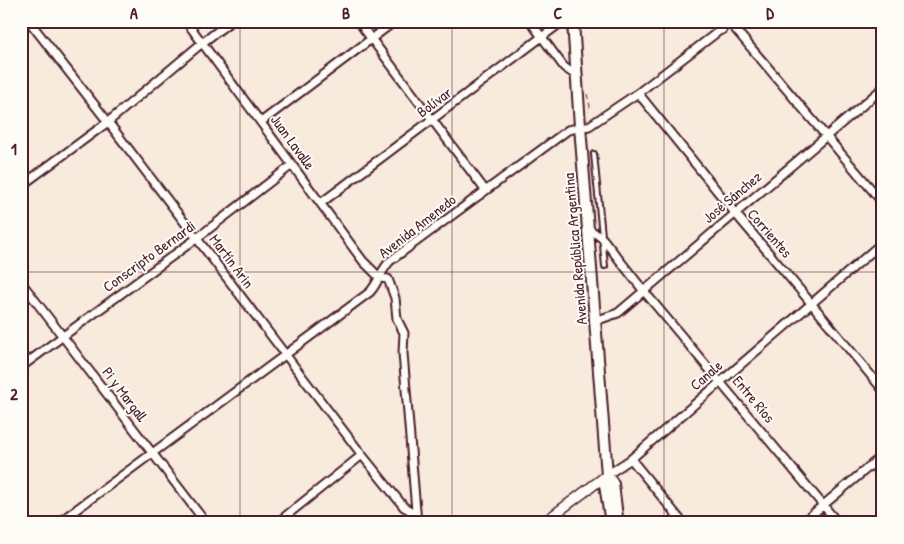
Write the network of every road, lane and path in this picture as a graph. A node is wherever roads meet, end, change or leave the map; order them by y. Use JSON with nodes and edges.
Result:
{"nodes":[{"id":1,"x":29,"y":21,"type":"edge"},
{"id":2,"x":186,"y":21,"type":"edge"},
{"id":3,"x":231,"y":21,"type":"edge"},
{"id":4,"x":358,"y":21,"type":"edge"},
{"id":5,"x":395,"y":21,"type":"edge"},
{"id":6,"x":530,"y":21,"type":"edge"},
{"id":7,"x":563,"y":21,"type":"edge"},
{"id":8,"x":573,"y":21,"type":"edge"},
{"id":9,"x":715,"y":21,"type":"edge"},
{"id":10,"x":731,"y":22,"type":"edge"},
{"id":11,"x":722,"y":30,"type":"junction"},
{"id":12,"x":542,"y":37,"type":"junction"},
{"id":13,"x":372,"y":39,"type":"junction"},
{"id":14,"x":202,"y":43,"type":"junction"},
{"id":15,"x":577,"y":76,"type":"junction"},
{"id":16,"x":883,"y":88,"type":"edge"},
{"id":17,"x":638,"y":93,"type":"junction"},
{"id":18,"x":432,"y":120,"type":"junction"},
{"id":19,"x":108,"y":122,"type":"junction"},
{"id":20,"x":262,"y":122,"type":"junction"},
{"id":21,"x":580,"y":126,"type":"junction"},
{"id":22,"x":827,"y":136,"type":"junction"},
{"id":23,"x":594,"y":154,"type":"dead end"},
{"id":24,"x":292,"y":165,"type":"junction"},
{"id":25,"x":21,"y":186,"type":"edge"},
{"id":26,"x":485,"y":190,"type":"junction"},
{"id":27,"x":321,"y":203,"type":"junction"},
{"id":28,"x":883,"y":203,"type":"edge"},
{"id":29,"x":735,"y":213,"type":"junction"},
{"id":30,"x":588,"y":228,"type":"junction"},
{"id":31,"x":198,"y":238,"type":"junction"},
{"id":32,"x":602,"y":238,"type":"junction"},
{"id":33,"x":883,"y":242,"type":"edge"},
{"id":34,"x":605,"y":266,"type":"dead end"},
{"id":35,"x":380,"y":278,"type":"junction"},
{"id":36,"x":21,"y":282,"type":"edge"},
{"id":37,"x":644,"y":290,"type":"junction"},
{"id":38,"x":811,"y":302,"type":"junction"},
{"id":39,"x":595,"y":321,"type":"junction"},
{"id":40,"x":63,"y":336,"type":"junction"},
{"id":41,"x":286,"y":354,"type":"junction"},
{"id":42,"x":21,"y":367,"type":"edge"},
{"id":43,"x":721,"y":380,"type":"junction"},
{"id":44,"x":883,"y":390,"type":"edge"},
{"id":45,"x":153,"y":453,"type":"junction"},
{"id":46,"x":362,"y":455,"type":"junction"},
{"id":47,"x":883,"y":455,"type":"edge"},
{"id":48,"x":631,"y":459,"type":"junction"},
{"id":49,"x":608,"y":475,"type":"junction"},
{"id":50,"x":823,"y":505,"type":"junction"},
{"id":51,"x":416,"y":514,"type":"junction"},
{"id":52,"x":58,"y":523,"type":"edge"},
{"id":53,"x":206,"y":523,"type":"edge"},
{"id":54,"x":277,"y":523,"type":"edge"},
{"id":55,"x":417,"y":523,"type":"edge"},
{"id":56,"x":543,"y":523,"type":"edge"},
{"id":57,"x":611,"y":523,"type":"edge"},
{"id":58,"x":617,"y":523,"type":"edge"},
{"id":59,"x":683,"y":523,"type":"edge"},
{"id":60,"x":802,"y":523,"type":"edge"},
{"id":61,"x":838,"y":523,"type":"edge"}],
"edges":[{"from":1,"to":19,"type":"street","name":"Martín Arin"},
{"from":2,"to":14,"type":"street","name":"Juan Lavalle"},
{"from":3,"to":14,"type":"street"},
{"from":4,"to":13,"type":"street"},
{"from":5,"to":13,"type":"street"},
{"from":6,"to":12,"type":"street"},
{"from":7,"to":12,"type":"street","name":"Bolívar"},
{"from":8,"to":15,"type":"main road","name":"Avenida República Argentina"},
{"from":9,"to":11,"type":"street"},
{"from":10,"to":11,"type":"street","name":"Avenida Amenedo"},
{"from":10,"to":22,"type":"street"},
{"from":11,"to":17,"type":"street","name":"Avenida Amenedo"},
{"from":12,"to":15,"type":"street"},
{"from":12,"to":18,"type":"street","name":"Bolívar"},
{"from":13,"to":18,"type":"street"},
{"from":13,"to":20,"type":"street"},
{"from":14,"to":19,"type":"street"},
{"from":14,"to":20,"type":"street","name":"Juan Lavalle"},
{"from":15,"to":21,"type":"main road","name":"Avenida República Argentina"},
{"from":16,"to":22,"type":"street","name":"José Sánchez"},
{"from":17,"to":21,"type":"street","name":"Avenida Amenedo"},
{"from":17,"to":29,"type":"street","name":"Corrientes"},
{"from":18,"to":26,"type":"street"},
{"from":18,"to":27,"type":"street","name":"Bolívar"},
{"from":19,"to":25,"type":"street"},
{"from":19,"to":31,"type":"street","name":"Martín Arin"},
{"from":20,"to":24,"type":"street","name":"Juan Lavalle"},
{"from":21,"to":26,"type":"street","name":"Avenida Amenedo"},
{"from":21,"to":30,"type":"main road","name":"Avenida República Argentina"},
{"from":22,"to":28,"type":"street"},
{"from":22,"to":29,"type":"street","name":"José Sánchez"},
{"from":23,"to":32,"type":"lane"},
{"from":24,"to":27,"type":"street","name":"Juan Lavalle"},
{"from":24,"to":31,"type":"street","name":"Conscripto Bernardi"},
{"from":26,"to":35,"type":"street","name":"Avenida Amenedo"},
{"from":27,"to":35,"type":"street","name":"Juan Lavalle"},
{"from":29,"to":37,"type":"street","name":"José Sánchez"},
{"from":29,"to":38,"type":"street","name":"Corrientes"},
{"from":30,"to":32,"type":"street","name":"Entre Ríos"},
{"from":30,"to":39,"type":"main road","name":"Avenida República Argentina"},
{"from":31,"to":40,"type":"street","name":"Conscripto Bernardi"},
{"from":31,"to":41,"type":"street","name":"Martín Arin"},
{"from":32,"to":34,"type":"lane"},
{"from":32,"to":37,"type":"street","name":"Entre Ríos"},
{"from":33,"to":38,"type":"street","name":"Canale"},
{"from":35,"to":41,"type":"street","name":"Avenida Amenedo"},
{"from":35,"to":51,"type":"street","name":"Juan Lavalle"},
{"from":36,"to":40,"type":"street","name":"Pi y Margall"},
{"from":37,"to":39,"type":"street","name":"José Sánchez"},
{"from":37,"to":43,"type":"street","name":"Entre Ríos"},
{"from":38,"to":43,"type":"street","name":"Canale"},
{"from":38,"to":44,"type":"street","name":"Corrientes"},
{"from":39,"to":49,"type":"main road","name":"Avenida República Argentina"},
{"from":40,"to":42,"type":"street","name":"Conscripto Bernardi"},
{"from":40,"to":45,"type":"street","name":"Pi y Margall"},
{"from":41,"to":45,"type":"street","name":"Avenida Amenedo"},
{"from":41,"to":46,"type":"street","name":"Martín Arin"},
{"from":43,"to":48,"type":"street","name":"Canale"},
{"from":43,"to":50,"type":"street","name":"Entre Ríos"},
{"from":45,"to":52,"type":"street","name":"Avenida Amenedo"},
{"from":45,"to":53,"type":"street","name":"Pi y Margall"},
{"from":46,"to":51,"type":"street","name":"Martín Arin"},
{"from":46,"to":54,"type":"street"},
{"from":47,"to":50,"type":"street"},
{"from":48,"to":49,"type":"street","name":"Canale"},
{"from":48,"to":59,"type":"street"},
{"from":49,"to":56,"type":"street","name":"Canale"},
{"from":49,"to":57,"type":"main road","name":"Avenida República Argentina"},
{"from":49,"to":58,"type":"main road","name":"Avenida República Argentina"},
{"from":50,"to":60,"type":"street"},
{"from":50,"to":61,"type":"street","name":"Entre Ríos"},
{"from":51,"to":55,"type":"street"}]}
